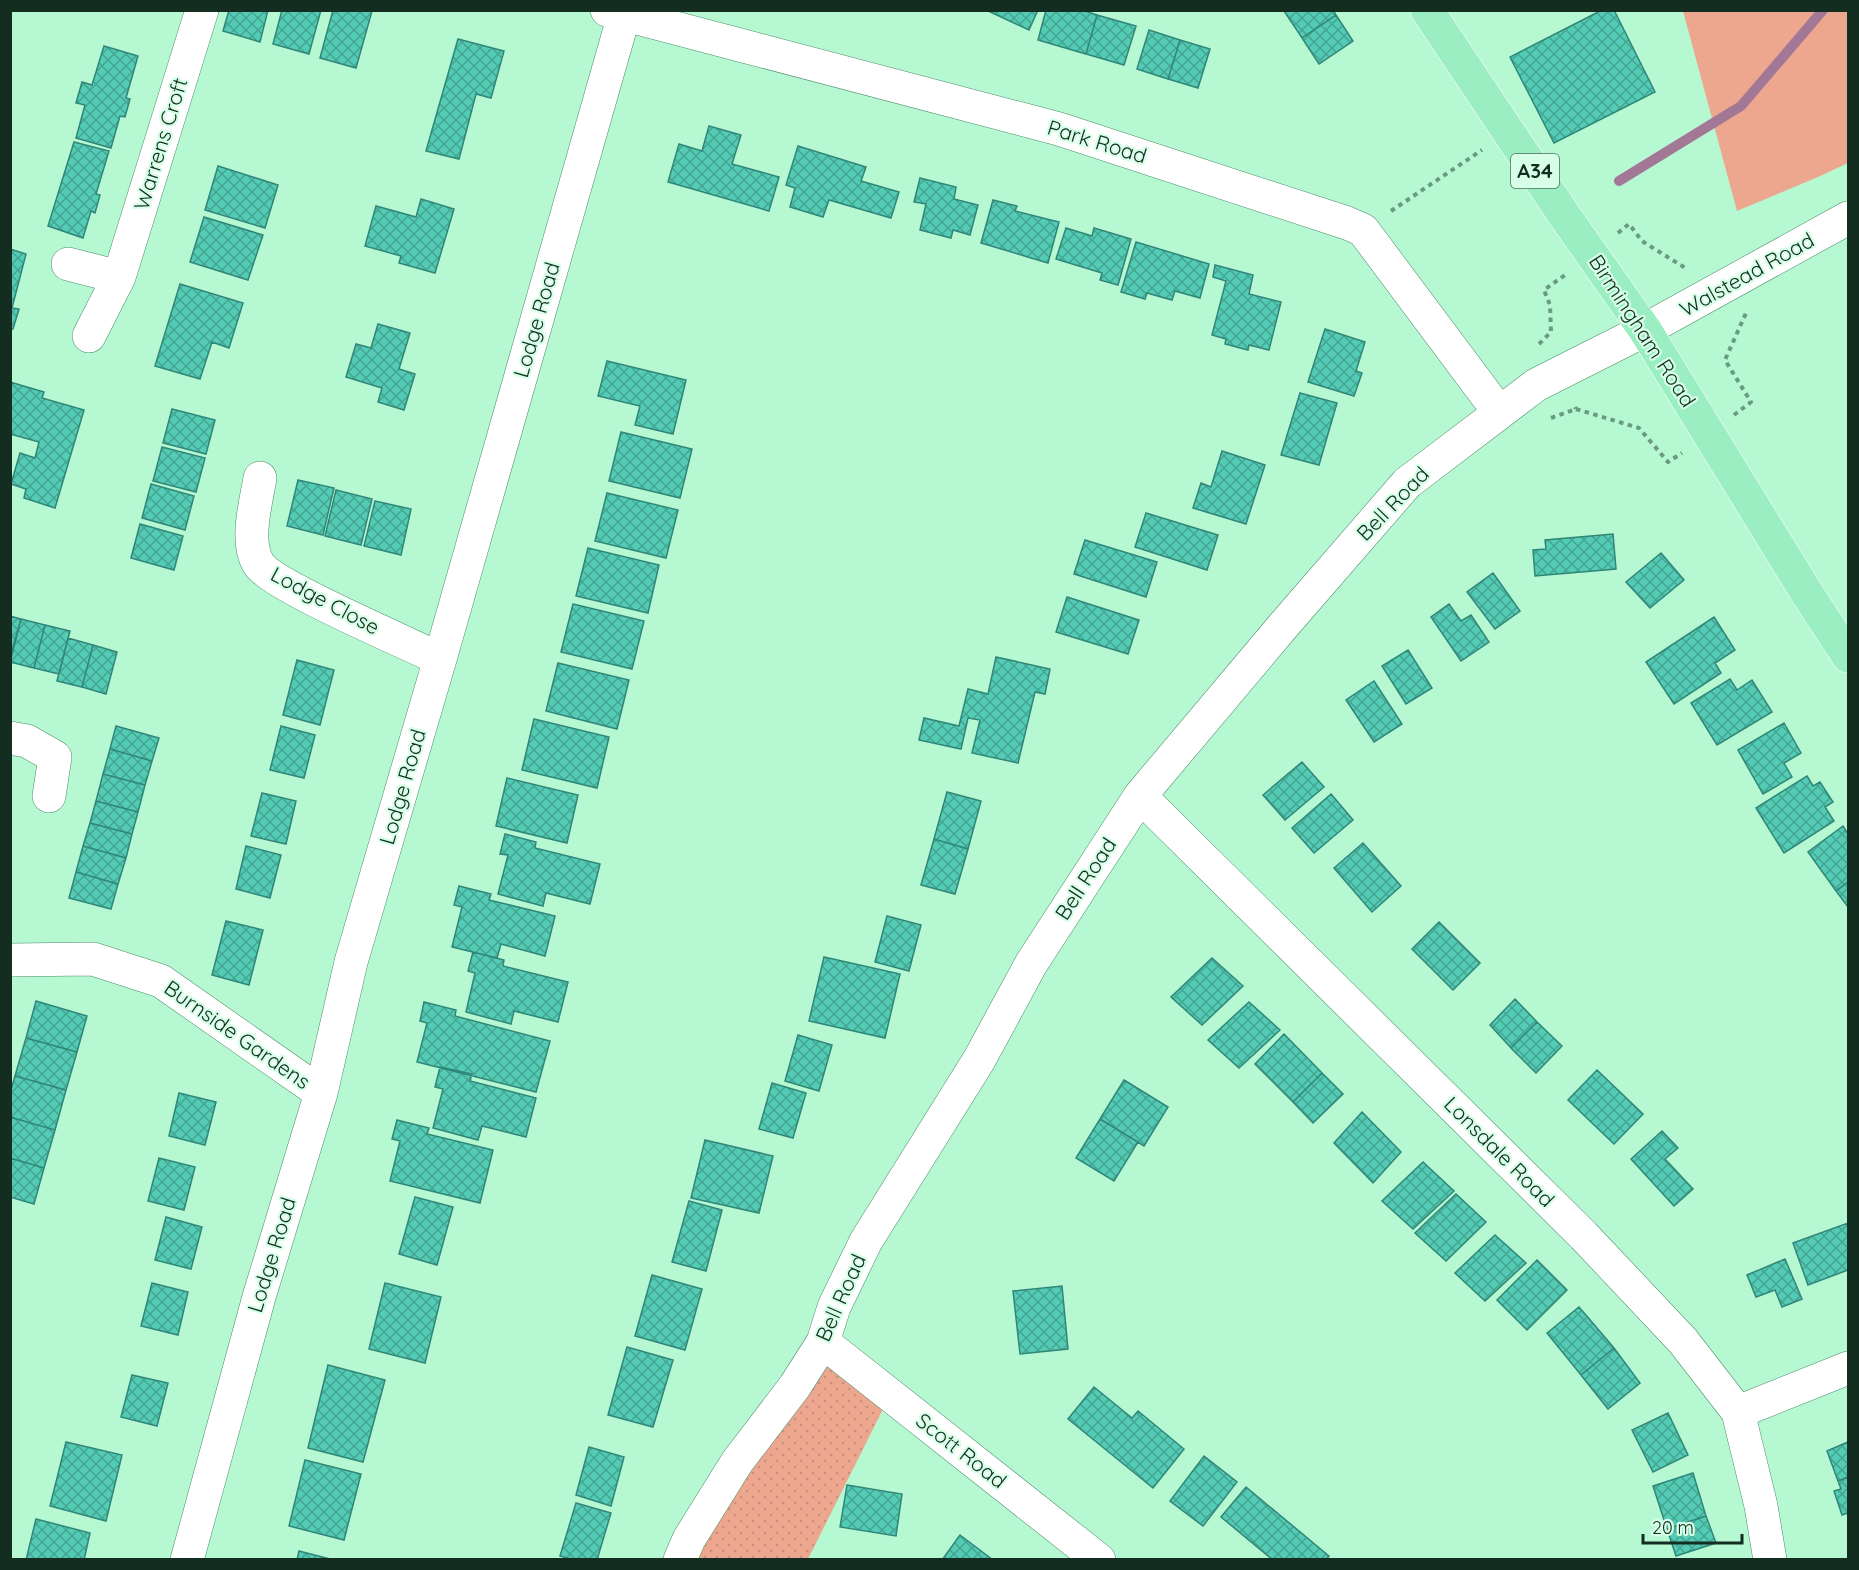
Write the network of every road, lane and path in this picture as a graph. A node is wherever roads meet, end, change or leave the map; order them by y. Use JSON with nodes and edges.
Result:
{"nodes":[{"id":1,"x":202,"y":10,"type":"edge"},
{"id":2,"x":1427,"y":10,"type":"edge"},
{"id":3,"x":615,"y":13,"type":"edge"},
{"id":4,"x":1510,"y":133,"type":"junction"},
{"id":5,"x":1848,"y":218,"type":"edge"},
{"id":6,"x":1363,"y":230,"type":"junction"},
{"id":7,"x":1592,"y":254,"type":"junction"},
{"id":8,"x":68,"y":264,"type":"dead end"},
{"id":9,"x":1696,"y":264,"type":"dead end"},
{"id":10,"x":119,"y":277,"type":"junction"},
{"id":11,"x":1749,"y":305,"type":"dead end"},
{"id":12,"x":1645,"y":330,"type":"junction"},
{"id":13,"x":89,"y":336,"type":"dead end"},
{"id":14,"x":1526,"y":392,"type":"junction"},
{"id":15,"x":1576,"y":409,"type":"dead end"},
{"id":16,"x":1499,"y":412,"type":"junction"},
{"id":17,"x":1709,"y":434,"type":"junction"},
{"id":18,"x":260,"y":478,"type":"dead end"},
{"id":19,"x":1848,"y":656,"type":"edge"},
{"id":20,"x":440,"y":659,"type":"junction"},
{"id":21,"x":10,"y":738,"type":"edge"},
{"id":22,"x":49,"y":796,"type":"dead end"},
{"id":23,"x":1140,"y":796,"type":"junction"},
{"id":24,"x":10,"y":960,"type":"edge"},
{"id":25,"x":321,"y":1093,"type":"junction"},
{"id":26,"x":823,"y":1342,"type":"junction"},
{"id":27,"x":1848,"y":1368,"type":"edge"},
{"id":28,"x":1738,"y":1412,"type":"junction"},
{"id":29,"x":188,"y":1560,"type":"edge"},
{"id":30,"x":680,"y":1560,"type":"edge"},
{"id":31,"x":1099,"y":1560,"type":"edge"},
{"id":32,"x":1770,"y":1560,"type":"edge"}],
"edges":[{"from":1,"to":10,"type":"street","name":"Warrens Croft"},
{"from":2,"to":4,"type":"highway","name":"Birmingham Road","number":"A34"},
{"from":3,"to":6,"type":"street","name":"Park Road"},
{"from":3,"to":20,"type":"street","name":"Lodge Road"},
{"from":4,"to":6,"type":"path"},
{"from":4,"to":7,"type":"highway","name":"Birmingham Road","number":"A34"},
{"from":5,"to":12,"type":"street","name":"Walstead Road"},
{"from":6,"to":16,"type":"street"},
{"from":7,"to":9,"type":"path"},
{"from":7,"to":12,"type":"highway","name":"Birmingham Road","number":"A34"},
{"from":7,"to":14,"type":"path"},
{"from":8,"to":10,"type":"street"},
{"from":10,"to":13,"type":"street","name":"Warrens Croft"},
{"from":11,"to":17,"type":"path"},
{"from":12,"to":14,"type":"street","name":"Bell Road"},
{"from":12,"to":17,"type":"highway","name":"Birmingham Road","number":"A34"},
{"from":14,"to":16,"type":"street","name":"Bell Road"},
{"from":15,"to":17,"type":"path"},
{"from":16,"to":23,"type":"street","name":"Bell Road"},
{"from":17,"to":19,"type":"highway","name":"Birmingham Road","number":"A34"},
{"from":18,"to":20,"type":"street","name":"Lodge Close"},
{"from":20,"to":25,"type":"street","name":"Lodge Road"},
{"from":21,"to":22,"type":"street"},
{"from":23,"to":26,"type":"street","name":"Bell Road"},
{"from":23,"to":28,"type":"street","name":"Lonsdale Road"},
{"from":24,"to":25,"type":"street","name":"Burnside Gardens"},
{"from":25,"to":29,"type":"street","name":"Lodge Road"},
{"from":26,"to":30,"type":"street","name":"Bell Road"},
{"from":26,"to":31,"type":"street","name":"Scott Road"},
{"from":27,"to":28,"type":"street"},
{"from":28,"to":32,"type":"street","name":"Lonsdale Road"}]}
